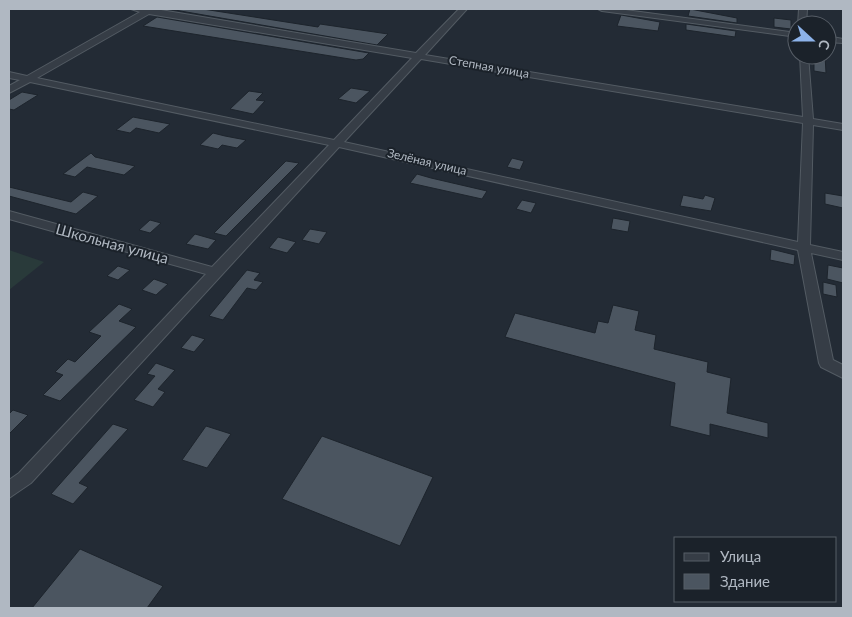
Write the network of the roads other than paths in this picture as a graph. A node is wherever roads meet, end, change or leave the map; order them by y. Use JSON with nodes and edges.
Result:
{"nodes":[{"id":1,"x":135,"y":9,"type":"edge"},
{"id":2,"x":463,"y":9,"type":"edge"},
{"id":3,"x":602,"y":9,"type":"edge"},
{"id":4,"x":149,"y":10,"type":"edge"},
{"id":5,"x":787,"y":34,"type":"edge"},
{"id":6,"x":418,"y":55,"type":"junction"},
{"id":7,"x":805,"y":65,"type":"edge"},
{"id":8,"x":9,"y":75,"type":"edge"},
{"id":9,"x":26,"y":79,"type":"junction"},
{"id":10,"x":9,"y":90,"type":"edge"},
{"id":11,"x":808,"y":121,"type":"junction"},
{"id":12,"x":843,"y":127,"type":"edge"},
{"id":13,"x":335,"y":143,"type":"junction"},
{"id":14,"x":9,"y":215,"type":"edge"},
{"id":15,"x":804,"y":247,"type":"junction"},
{"id":16,"x":843,"y":256,"type":"edge"},
{"id":17,"x":215,"y":272,"type":"junction"},
{"id":18,"x":843,"y":372,"type":"edge"},
{"id":19,"x":9,"y":490,"type":"edge"}],
"edges":[{"from":1,"to":4,"type":"street","name":"Степная улица"},
{"from":2,"to":6,"type":"street"},
{"from":3,"to":5,"type":"street"},
{"from":4,"to":6,"type":"street","name":"Степная улица"},
{"from":4,"to":9,"type":"street"},
{"from":6,"to":11,"type":"street","name":"Степная улица"},
{"from":6,"to":13,"type":"street"},
{"from":7,"to":11,"type":"street"},
{"from":8,"to":9,"type":"street","name":"Зелёная улица"},
{"from":9,"to":10,"type":"street"},
{"from":9,"to":13,"type":"street","name":"Зелёная улица"},
{"from":11,"to":12,"type":"street","name":"Степная улица"},
{"from":11,"to":15,"type":"street"},
{"from":13,"to":15,"type":"street","name":"Зелёная улица"},
{"from":13,"to":17,"type":"street"},
{"from":14,"to":17,"type":"street","name":"Школьная улица"},
{"from":15,"to":16,"type":"street","name":"Зелёная улица"},
{"from":15,"to":18,"type":"street"},
{"from":17,"to":19,"type":"street"}]}
